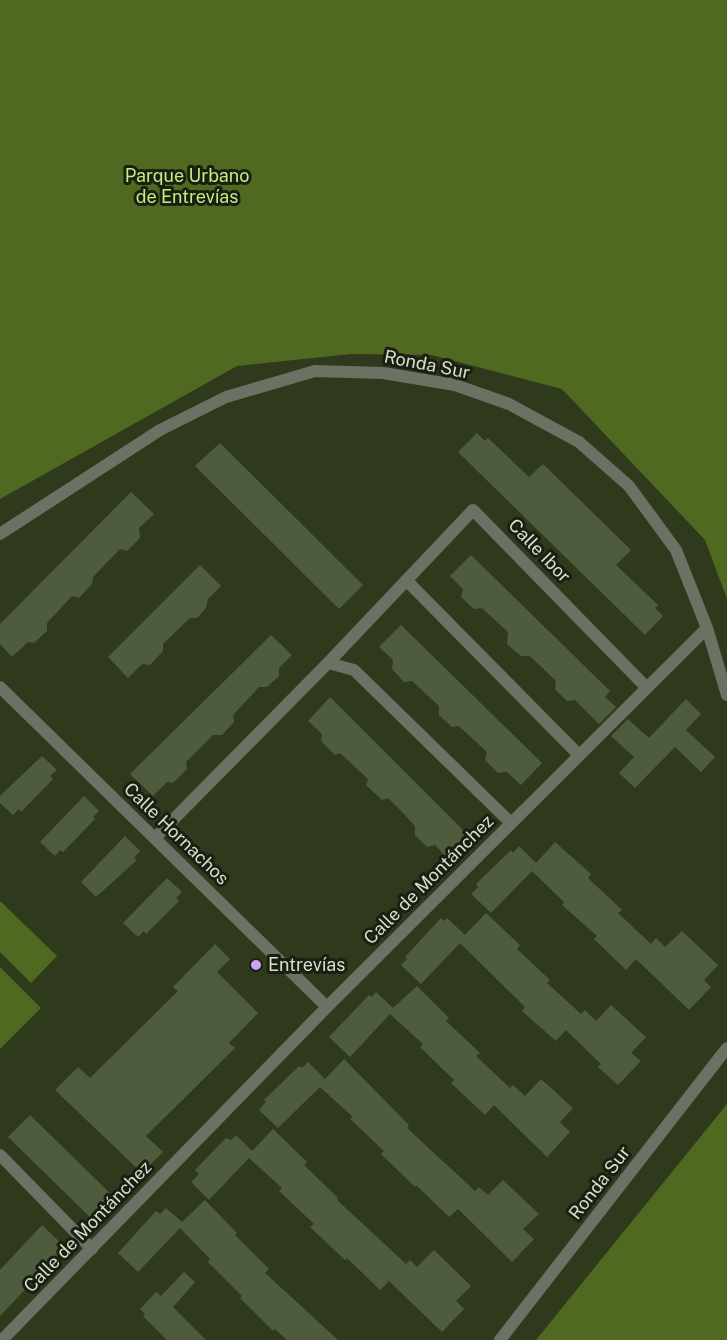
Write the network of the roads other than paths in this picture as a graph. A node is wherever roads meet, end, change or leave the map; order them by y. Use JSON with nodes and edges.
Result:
{"nodes":[{"id":1,"x":0,"y":534,"type":"edge"},
{"id":2,"x":406,"y":580,"type":"junction"},
{"id":3,"x":707,"y":628,"type":"junction"},
{"id":4,"x":327,"y":663,"type":"junction"},
{"id":5,"x":0,"y":687,"type":"edge"},
{"id":6,"x":647,"y":688,"type":"junction"},
{"id":7,"x":727,"y":695,"type":"edge"},
{"id":8,"x":579,"y":755,"type":"junction"},
{"id":9,"x":511,"y":823,"type":"junction"},
{"id":10,"x":154,"y":838,"type":"junction"},
{"id":11,"x":327,"y":1006,"type":"junction"},
{"id":12,"x":727,"y":1048,"type":"edge"},
{"id":13,"x":0,"y":1155,"type":"edge"},
{"id":14,"x":92,"y":1249,"type":"junction"},
{"id":15,"x":2,"y":1340,"type":"edge"},
{"id":16,"x":500,"y":1340,"type":"edge"}],
"edges":[{"from":1,"to":3,"type":"street","name":"Ronda Sur"},
{"from":2,"to":4,"type":"street","name":"Calle Ibor"},
{"from":2,"to":6,"type":"street","name":"Calle Ibor"},
{"from":2,"to":8,"type":"street"},
{"from":3,"to":6,"type":"street","name":"Calle de Montánchez"},
{"from":3,"to":7,"type":"street","name":"Ronda Sur"},
{"from":4,"to":9,"type":"street"},
{"from":4,"to":10,"type":"street","name":"Calle Ibor"},
{"from":5,"to":10,"type":"street","name":"Calle Hornachos"},
{"from":6,"to":8,"type":"street","name":"Calle de Montánchez"},
{"from":8,"to":9,"type":"street","name":"Calle de Montánchez"},
{"from":9,"to":11,"type":"street","name":"Calle de Montánchez"},
{"from":10,"to":11,"type":"street","name":"Calle Hornachos"},
{"from":11,"to":14,"type":"street","name":"Calle de Montánchez"},
{"from":12,"to":16,"type":"street","name":"Ronda Sur"},
{"from":13,"to":14,"type":"street"},
{"from":14,"to":15,"type":"street","name":"Calle de Montánchez"}]}
